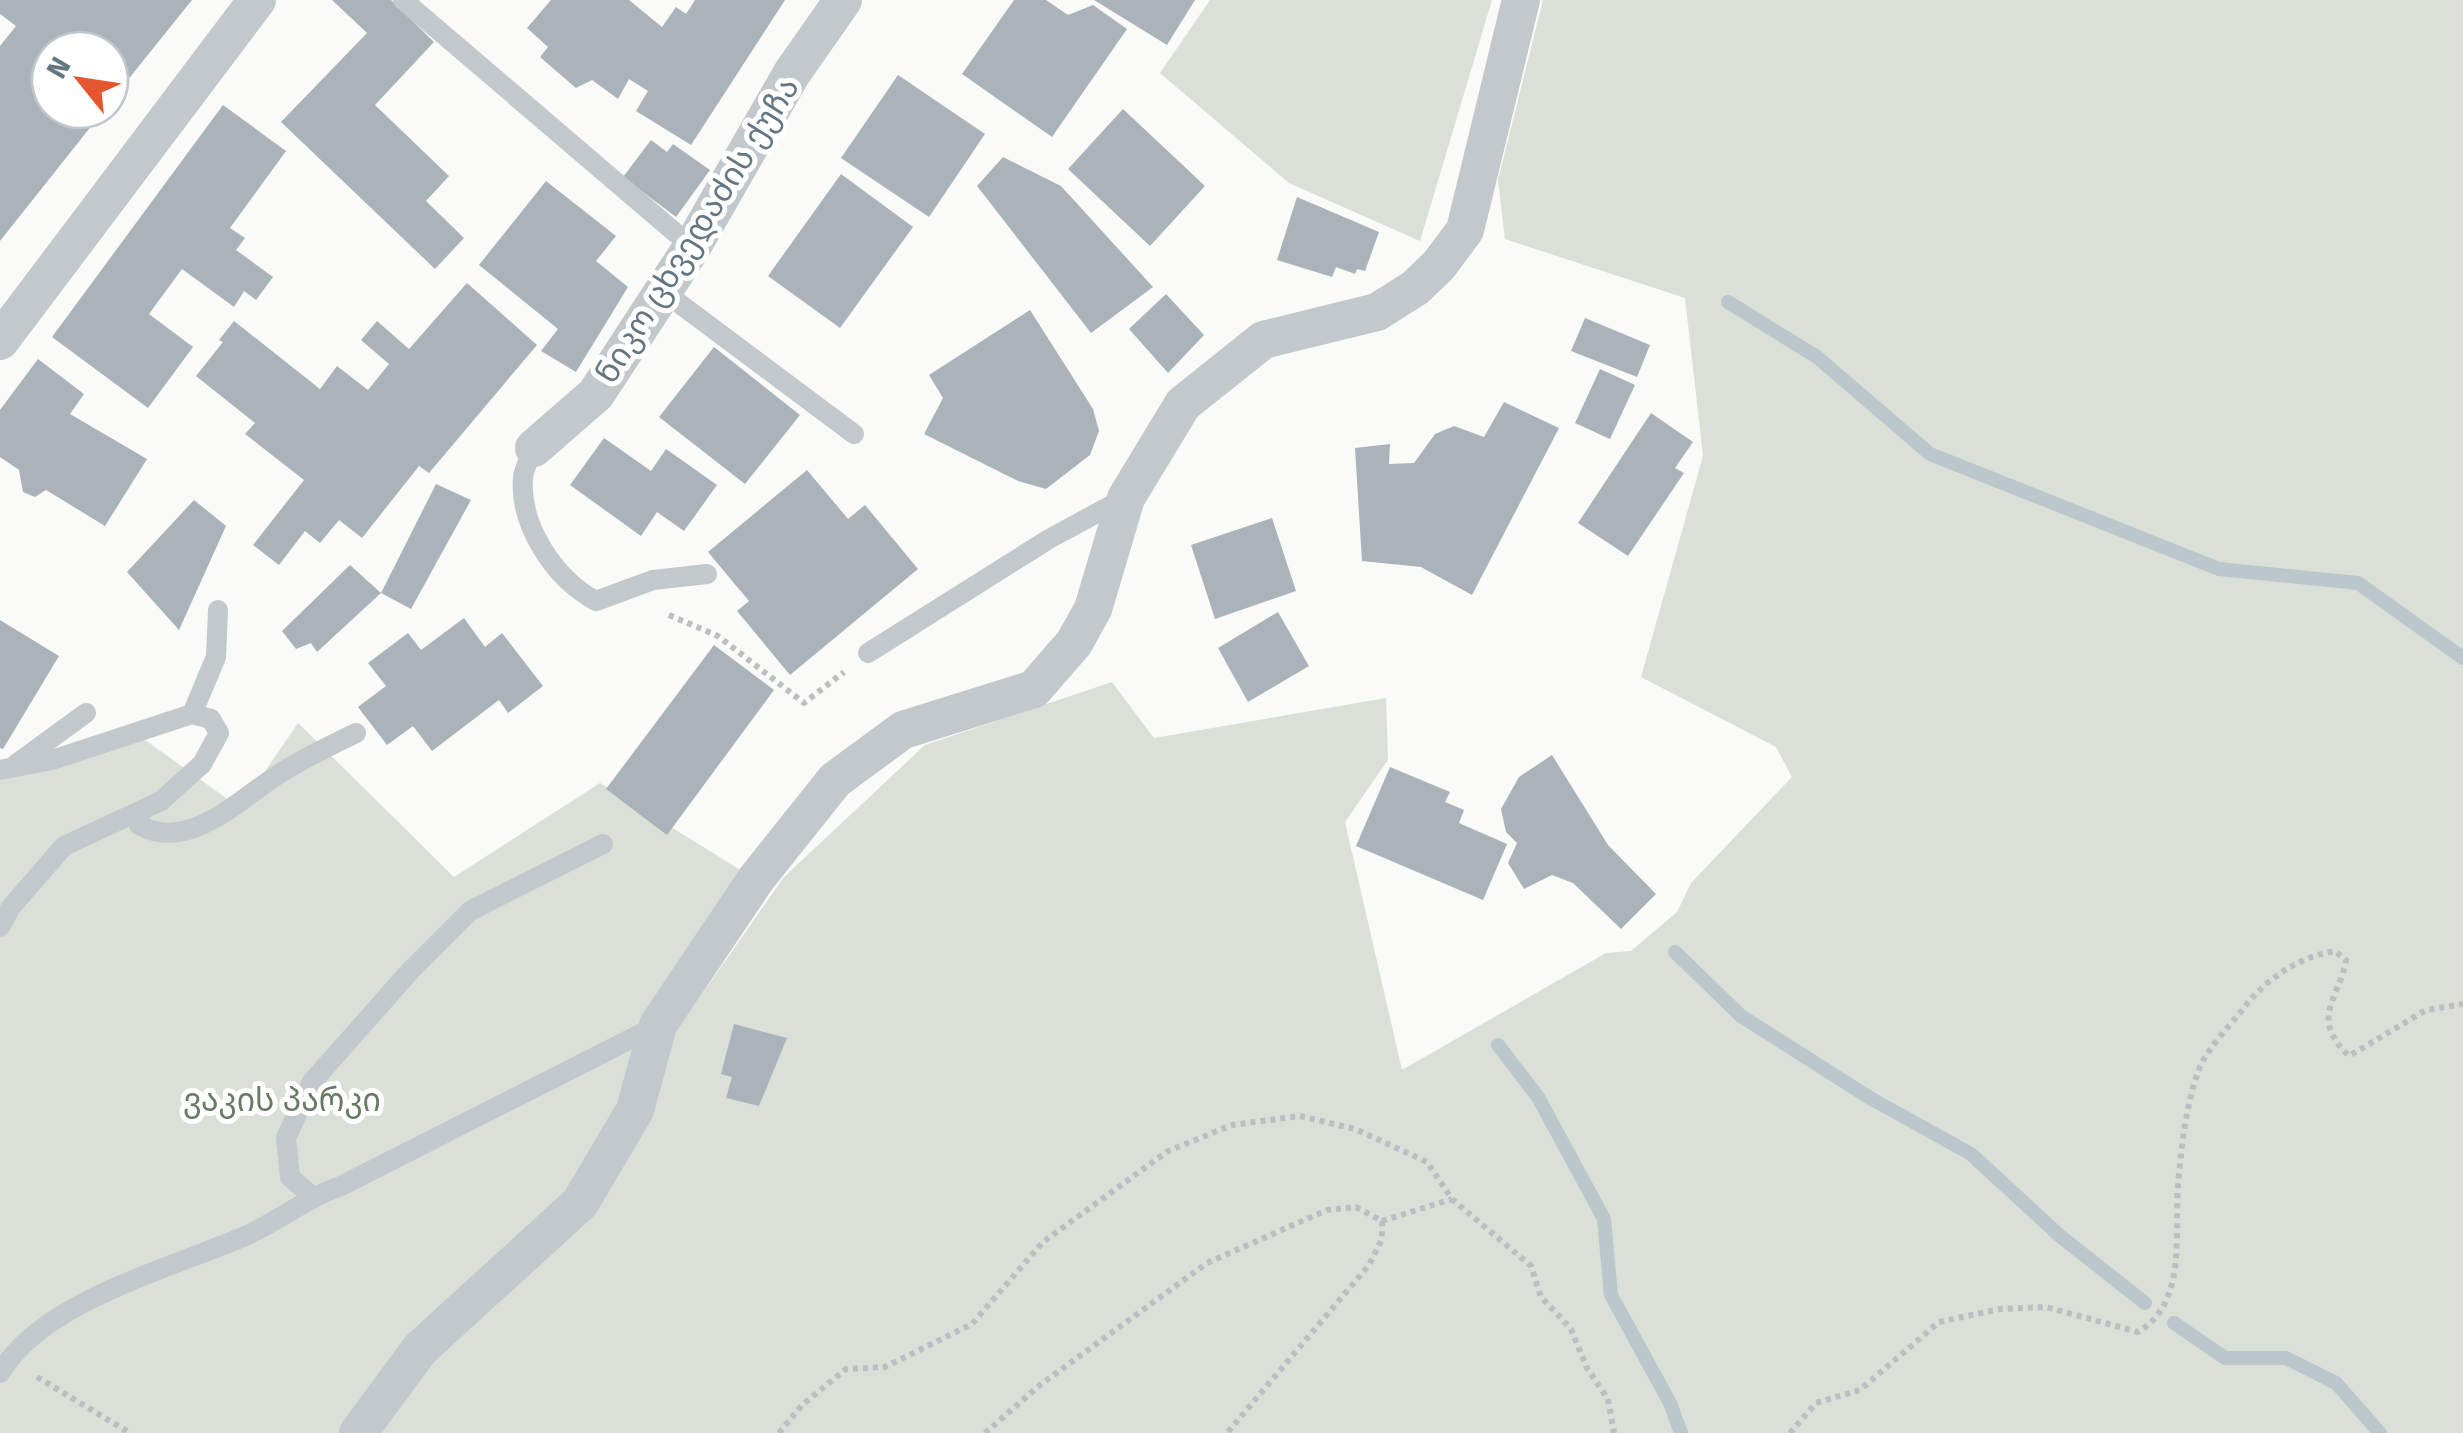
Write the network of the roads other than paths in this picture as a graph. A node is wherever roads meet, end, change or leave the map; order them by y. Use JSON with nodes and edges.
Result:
{"nodes":[{"id":1,"x":257,"y":0,"type":"edge"},
{"id":2,"x":403,"y":0,"type":"edge"},
{"id":3,"x":843,"y":0,"type":"edge"},
{"id":4,"x":1521,"y":0,"type":"edge"},
{"id":5,"x":692,"y":247,"type":"junction"},
{"id":6,"x":664,"y":292,"type":"junction"},
{"id":7,"x":0,"y":340,"type":"edge"},
{"id":8,"x":854,"y":434,"type":"dead end"},
{"id":9,"x":534,"y":448,"type":"joint"},
{"id":10,"x":1126,"y":498,"type":"junction"},
{"id":11,"x":707,"y":574,"type":"dead end"},
{"id":12,"x":218,"y":610,"type":"dead end"},
{"id":13,"x":868,"y":653,"type":"road end"},
{"id":14,"x":86,"y":713,"type":"dead end"},
{"id":15,"x":192,"y":714,"type":"junction"},
{"id":16,"x":356,"y":733,"type":"dead end"},
{"id":17,"x":5,"y":769,"type":"edge"},
{"id":18,"x":140,"y":814,"type":"junction"},
{"id":19,"x":603,"y":844,"type":"dead end"},
{"id":20,"x":0,"y":927,"type":"edge"},
{"id":21,"x":658,"y":1025,"type":"junction"},
{"id":22,"x":312,"y":1196,"type":"junction"},
{"id":23,"x":10,"y":1370,"type":"edge"},
{"id":24,"x":358,"y":1433,"type":"edge"}],
"edges":[{"from":1,"to":7,"type":"street"},
{"from":2,"to":5,"type":"lane"},
{"from":3,"to":5,"type":"street","name":"ნიკო ცხვედაძის ქუჩა"},
{"from":4,"to":10,"type":"street"},
{"from":5,"to":6,"type":"street","name":"ნიკო ცხვედაძის ქუჩა"},
{"from":6,"to":8,"type":"lane"},
{"from":6,"to":9,"type":"street","name":"ნიკო ცხვედაძის ქუჩა"},
{"from":9,"to":11,"type":"lane","name":"ნიკო ცხვედაძის ქუჩა"},
{"from":10,"to":13,"type":"lane"},
{"from":10,"to":21,"type":"street"},
{"from":12,"to":15,"type":"lane"},
{"from":14,"to":17,"type":"lane"},
{"from":15,"to":17,"type":"lane"},
{"from":15,"to":18,"type":"lane"},
{"from":16,"to":18,"type":"lane"},
{"from":18,"to":20,"type":"lane"},
{"from":19,"to":22,"type":"lane"},
{"from":21,"to":22,"type":"lane"},
{"from":21,"to":24,"type":"street"},
{"from":22,"to":23,"type":"lane"}]}
